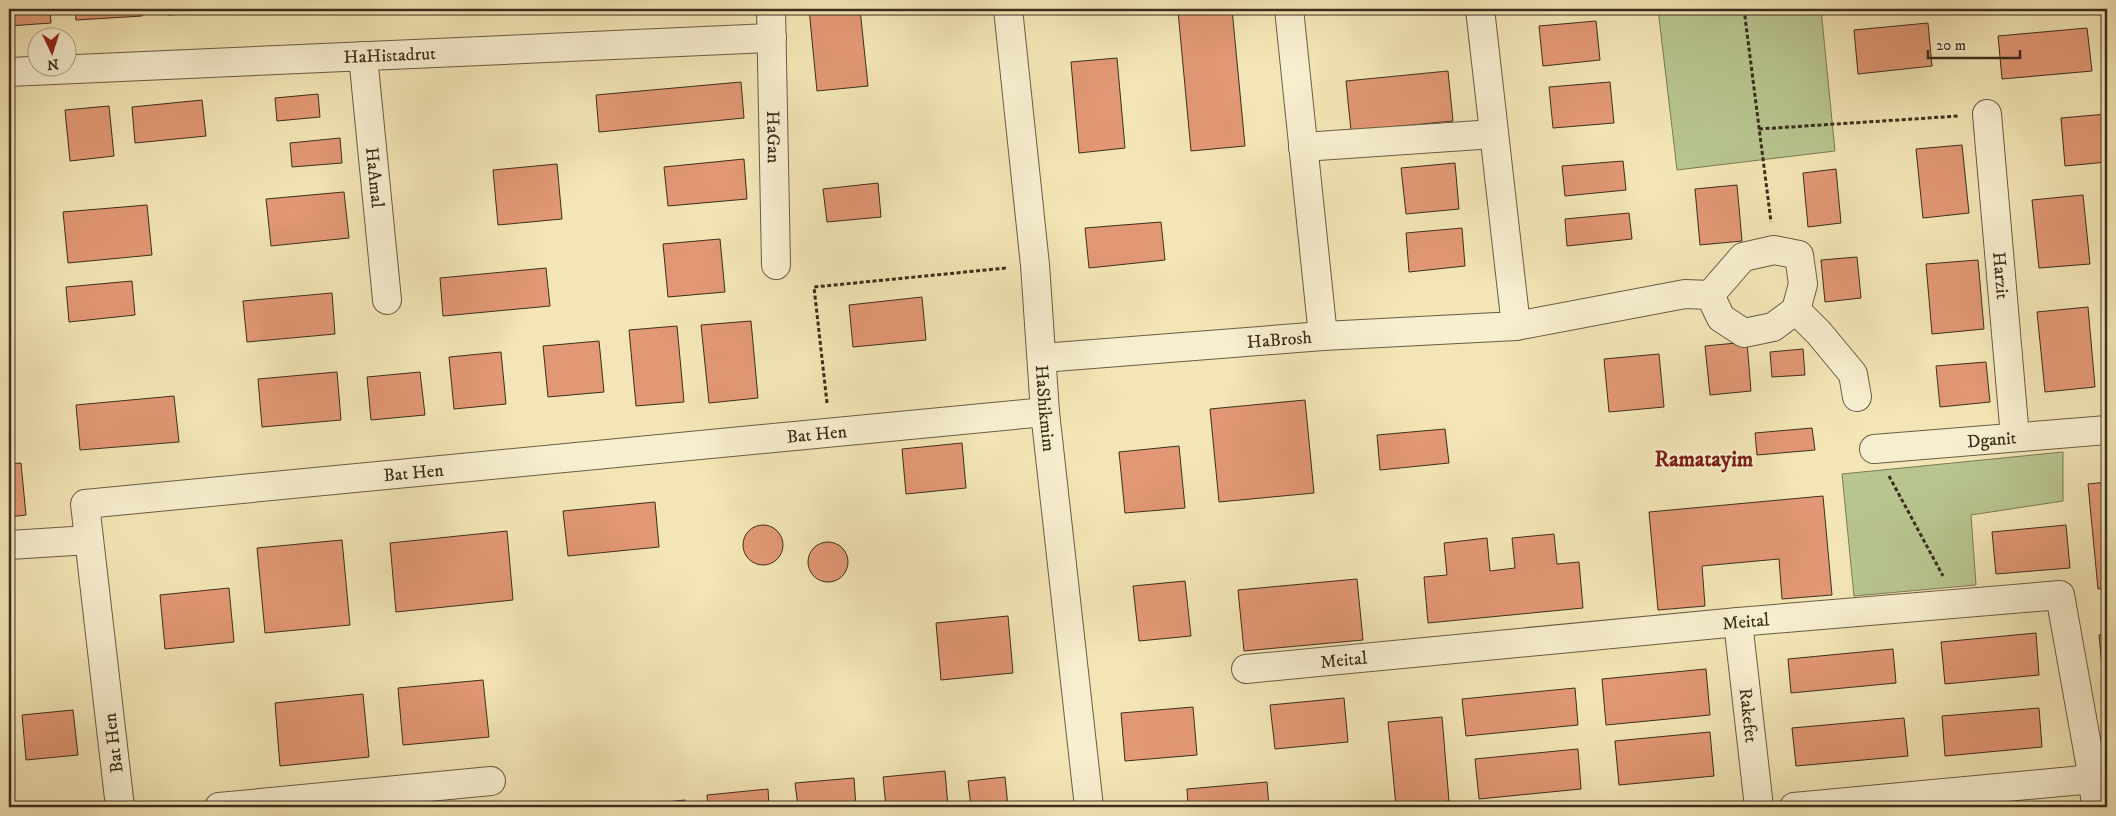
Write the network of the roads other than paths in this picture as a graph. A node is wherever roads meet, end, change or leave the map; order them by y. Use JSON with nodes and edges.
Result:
{"nodes":[{"id":1,"x":771,"y":9,"type":"edge"},
{"id":2,"x":1008,"y":9,"type":"edge"},
{"id":3,"x":1289,"y":9,"type":"edge"},
{"id":4,"x":1480,"y":9,"type":"edge"},
{"id":5,"x":772,"y":38,"type":"junction"},
{"id":6,"x":363,"y":56,"type":"junction"},
{"id":7,"x":9,"y":72,"type":"edge"},
{"id":8,"x":1987,"y":114,"type":"road end"},
{"id":9,"x":1494,"y":134,"type":"junction"},
{"id":10,"x":1303,"y":147,"type":"junction"},
{"id":11,"x":776,"y":265,"type":"dead end"},
{"id":12,"x":1710,"y":295,"type":"junction"},
{"id":13,"x":387,"y":300,"type":"dead end"},
{"id":14,"x":1796,"y":310,"type":"junction"},
{"id":15,"x":1516,"y":326,"type":"junction"},
{"id":16,"x":1323,"y":336,"type":"junction"},
{"id":17,"x":1042,"y":358,"type":"junction"},
{"id":18,"x":1857,"y":397,"type":"dead end"},
{"id":19,"x":1046,"y":412,"type":"junction"},
{"id":20,"x":2107,"y":430,"type":"edge"},
{"id":21,"x":2015,"y":437,"type":"junction"},
{"id":22,"x":1874,"y":449,"type":"road end"},
{"id":23,"x":89,"y":540,"type":"junction"},
{"id":24,"x":9,"y":545,"type":"edge"},
{"id":25,"x":1738,"y":622,"type":"junction"},
{"id":26,"x":1246,"y":670,"type":"dead end"},
{"id":27,"x":2093,"y":779,"type":"junction"},
{"id":28,"x":491,"y":781,"type":"dead end"},
{"id":29,"x":120,"y":807,"type":"edge"},
{"id":30,"x":219,"y":807,"type":"edge"},
{"id":31,"x":1088,"y":807,"type":"edge"},
{"id":32,"x":1759,"y":807,"type":"edge"},
{"id":33,"x":1794,"y":807,"type":"edge"},
{"id":34,"x":2096,"y":807,"type":"edge"}],
"edges":[{"from":1,"to":5,"type":"street","name":"HaGan"},
{"from":2,"to":17,"type":"street","name":"HaShikmim"},
{"from":3,"to":10,"type":"street"},
{"from":4,"to":9,"type":"street"},
{"from":5,"to":6,"type":"street","name":"HaHistadrut"},
{"from":5,"to":11,"type":"street","name":"HaGan"},
{"from":6,"to":7,"type":"street","name":"HaHistadrut"},
{"from":6,"to":13,"type":"street","name":"HaAmal"},
{"from":8,"to":21,"type":"street","name":"Harzit"},
{"from":9,"to":10,"type":"street"},
{"from":9,"to":15,"type":"street"},
{"from":10,"to":16,"type":"street"},
{"from":12,"to":14,"type":"street"},
{"from":12,"to":14,"type":"street"},
{"from":12,"to":15,"type":"street","name":"HaBrosh"},
{"from":14,"to":18,"type":"street"},
{"from":15,"to":16,"type":"street","name":"HaBrosh"},
{"from":16,"to":17,"type":"street","name":"HaBrosh"},
{"from":17,"to":19,"type":"street","name":"HaShikmim"},
{"from":19,"to":23,"type":"street","name":"Bat Hen"},
{"from":19,"to":31,"type":"street","name":"HaShikmim"},
{"from":20,"to":21,"type":"street","name":"Dganit"},
{"from":21,"to":22,"type":"street","name":"Dganit"},
{"from":23,"to":24,"type":"street"},
{"from":23,"to":29,"type":"street","name":"Bat Hen"},
{"from":25,"to":26,"type":"street","name":"Meital"},
{"from":25,"to":27,"type":"street","name":"Meital"},
{"from":25,"to":32,"type":"street","name":"Rakefet"},
{"from":27,"to":33,"type":"street"},
{"from":27,"to":34,"type":"street"},
{"from":28,"to":30,"type":"street"}]}
